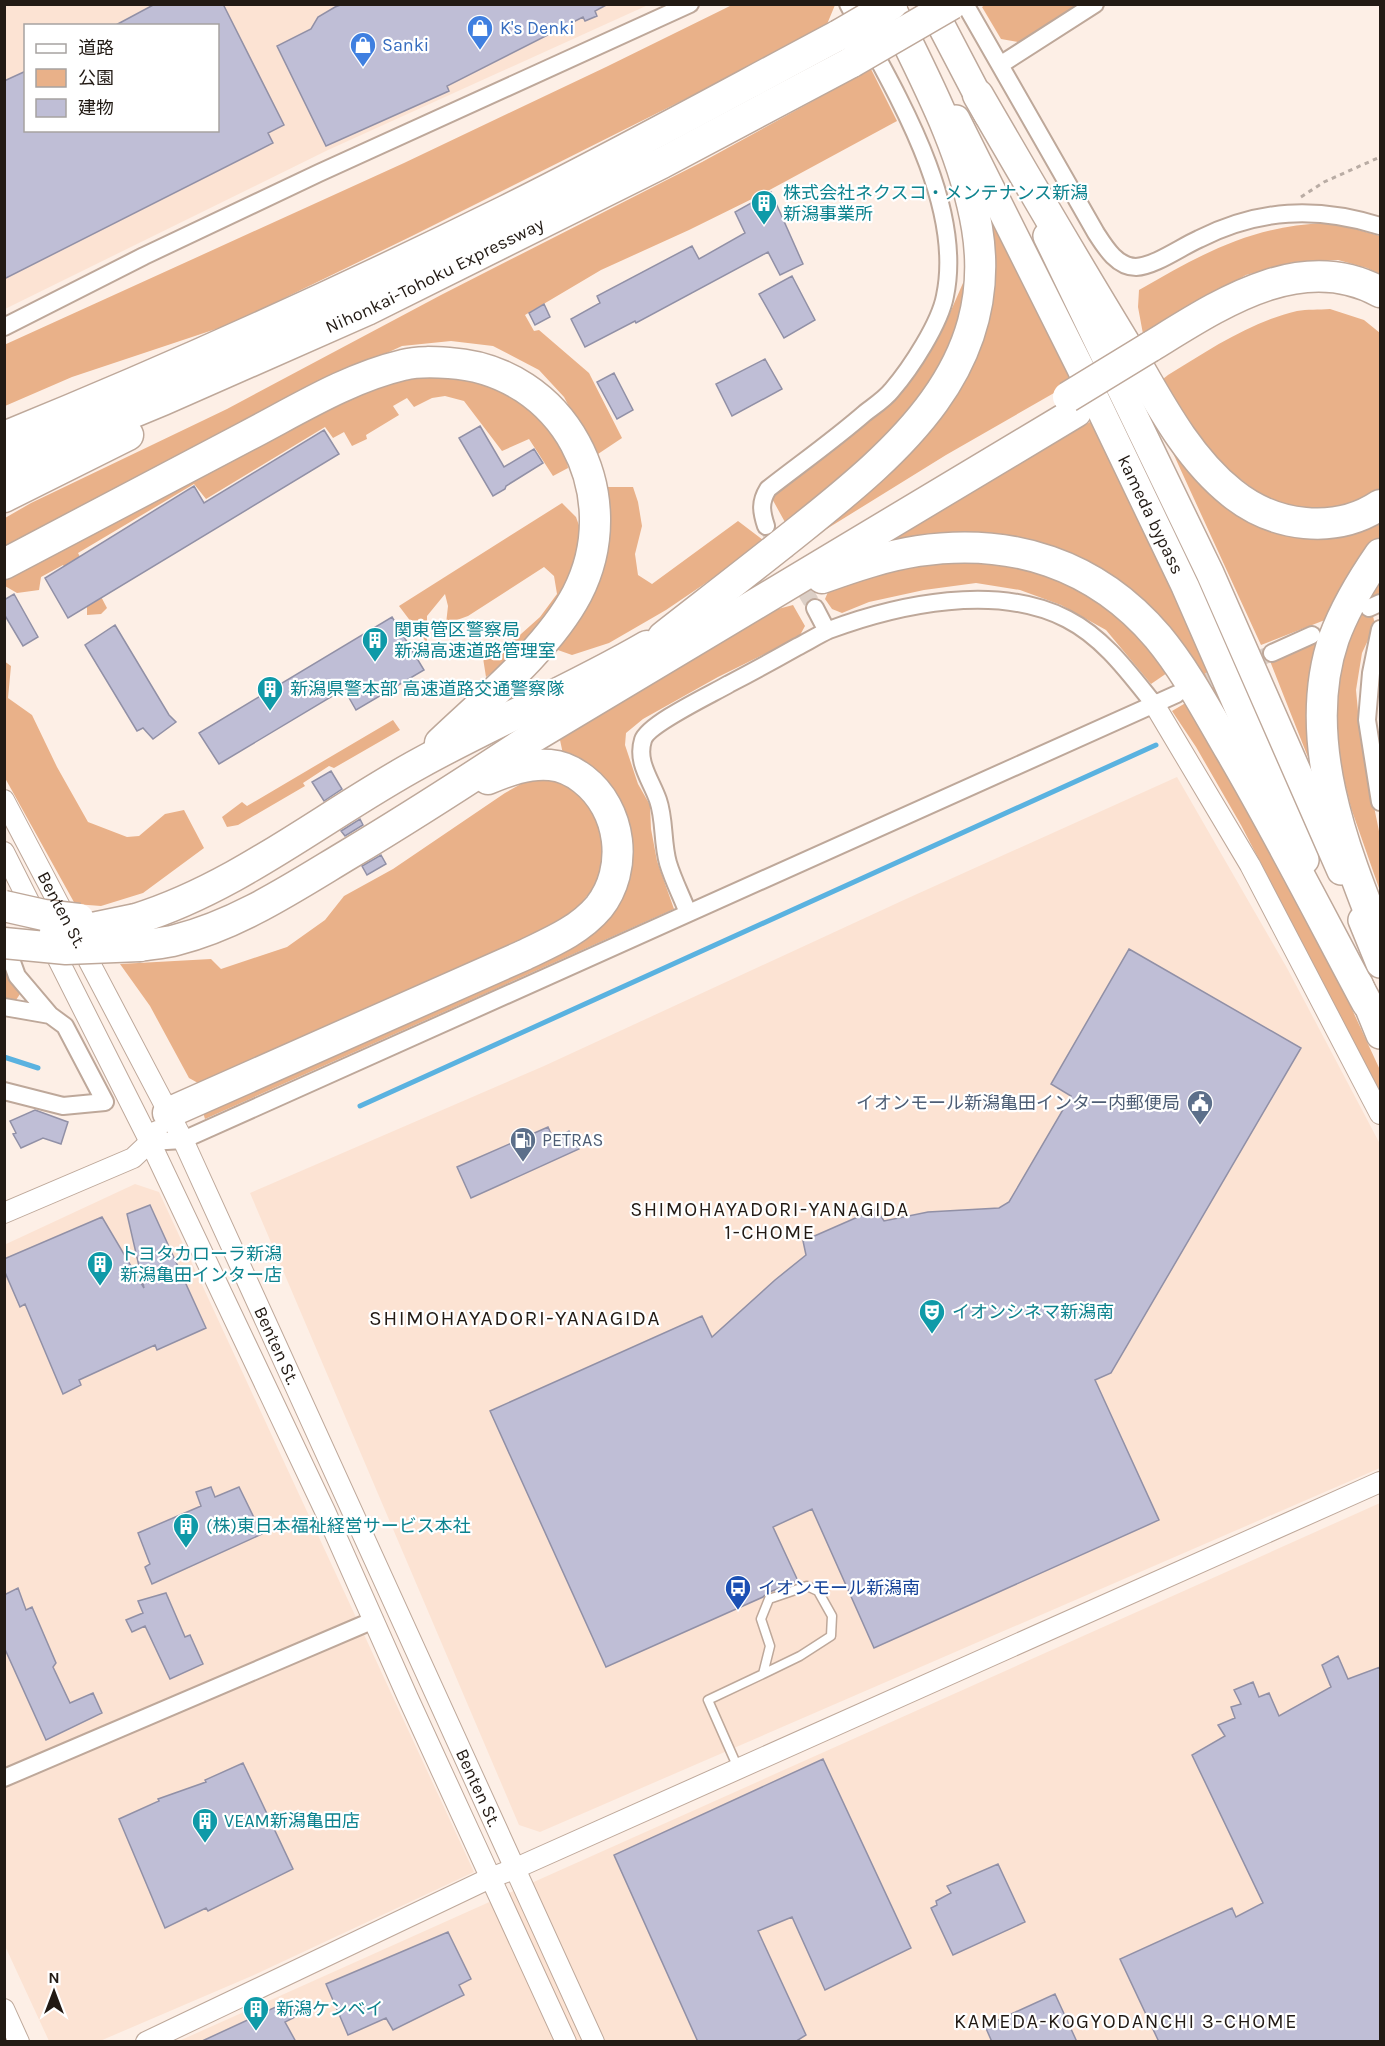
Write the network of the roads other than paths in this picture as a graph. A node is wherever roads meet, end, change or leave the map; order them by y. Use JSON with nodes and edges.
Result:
{"nodes":[{"id":1,"x":690,"y":4,"type":"edge"},
{"id":2,"x":848,"y":4,"type":"edge"},
{"id":3,"x":890,"y":4,"type":"edge"},
{"id":4,"x":897,"y":4,"type":"edge"},
{"id":5,"x":930,"y":4,"type":"edge"},
{"id":6,"x":952,"y":4,"type":"edge"},
{"id":7,"x":965,"y":4,"type":"edge"},
{"id":8,"x":1095,"y":4,"type":"edge"},
{"id":9,"x":1000,"y":65,"type":"junction"},
{"id":10,"x":978,"y":95,"type":"junction"},
{"id":11,"x":1380,"y":226,"type":"edge"},
{"id":12,"x":1380,"y":292,"type":"edge"},
{"id":13,"x":367,"y":310,"type":"junction"},
{"id":14,"x":1380,"y":314,"type":"edge"},
{"id":15,"x":4,"y":327,"type":"edge"},
{"id":16,"x":1153,"y":355,"type":"junction"},
{"id":17,"x":143,"y":378,"type":"junction"},
{"id":18,"x":1072,"y":405,"type":"junction"},
{"id":19,"x":4,"y":430,"type":"edge"},
{"id":20,"x":4,"y":437,"type":"edge"},
{"id":21,"x":4,"y":466,"type":"edge"},
{"id":22,"x":4,"y":497,"type":"edge"},
{"id":23,"x":1380,"y":505,"type":"edge"},
{"id":24,"x":766,"y":526,"type":"tunnel mouth"},
{"id":25,"x":1380,"y":554,"type":"edge"},
{"id":26,"x":4,"y":564,"type":"edge"},
{"id":27,"x":815,"y":608,"type":"tunnel mouth"},
{"id":28,"x":722,"y":625,"type":"junction"},
{"id":29,"x":1380,"y":629,"type":"edge"},
{"id":30,"x":827,"y":631,"type":"junction"},
{"id":31,"x":1312,"y":635,"type":"dead end"},
{"id":32,"x":663,"y":637,"type":"junction"},
{"id":33,"x":1272,"y":653,"type":"tunnel mouth"},
{"id":34,"x":1177,"y":694,"type":"tunnel mouth"},
{"id":35,"x":1154,"y":704,"type":"junction"},
{"id":36,"x":418,"y":763,"type":"junction"},
{"id":37,"x":441,"y":799,"type":"junction"},
{"id":38,"x":4,"y":800,"type":"edge"},
{"id":39,"x":1380,"y":802,"type":"edge"},
{"id":40,"x":4,"y":852,"type":"edge"},
{"id":41,"x":4,"y":906,"type":"edge"},
{"id":42,"x":688,"y":913,"type":"junction"},
{"id":43,"x":4,"y":923,"type":"edge"},
{"id":44,"x":138,"y":932,"type":"junction"},
{"id":45,"x":1380,"y":939,"type":"edge"},
{"id":46,"x":4,"y":941,"type":"edge"},
{"id":47,"x":1380,"y":964,"type":"edge"},
{"id":48,"x":1367,"y":1003,"type":"junction"},
{"id":49,"x":4,"y":1007,"type":"edge"},
{"id":50,"x":50,"y":1015,"type":"junction"},
{"id":51,"x":1380,"y":1035,"type":"edge"},
{"id":52,"x":4,"y":1091,"type":"edge"},
{"id":53,"x":168,"y":1113,"type":"junction"},
{"id":54,"x":1380,"y":1114,"type":"edge"},
{"id":55,"x":183,"y":1140,"type":"junction"},
{"id":56,"x":150,"y":1142,"type":"junction"},
{"id":57,"x":4,"y":1214,"type":"edge"},
{"id":58,"x":1380,"y":1482,"type":"edge"},
{"id":59,"x":374,"y":1620,"type":"junction"},
{"id":60,"x":764,"y":1674,"type":"junction"},
{"id":61,"x":738,"y":1768,"type":"junction"},
{"id":62,"x":4,"y":1778,"type":"edge"},
{"id":63,"x":514,"y":1869,"type":"junction"},
{"id":64,"x":490,"y":1878,"type":"junction"},
{"id":65,"x":4,"y":2009,"type":"edge"},
{"id":66,"x":19,"y":2042,"type":"edge"},
{"id":67,"x":146,"y":2042,"type":"edge"},
{"id":68,"x":566,"y":2042,"type":"edge"},
{"id":69,"x":594,"y":2042,"type":"edge"}],
"edges":[{"from":1,"to":15,"type":"street"},
{"from":2,"to":24,"type":"street"},
{"from":3,"to":17,"type":"highway","name":"Nihonkai-Tohoku Expressway","bridge":true},
{"from":3,"to":32,"type":"highway"},
{"from":4,"to":48,"type":"highway","name":"kameda bypass"},
{"from":5,"to":10,"type":"highway","name":"kameda bypass"},
{"from":6,"to":13,"type":"highway","name":"Nihonkai-Tohoku Expressway","bridge":true},
{"from":7,"to":9,"type":"street"},
{"from":8,"to":9,"type":"street"},
{"from":9,"to":11,"type":"street"},
{"from":10,"to":23,"type":"highway"},
{"from":10,"to":47,"type":"highway","name":"kameda bypass"},
{"from":12,"to":16,"type":"highway"},
{"from":13,"to":21,"type":"highway","name":"Nihonkai-Tohoku Expressway"},
{"from":13,"to":22,"type":"highway"},
{"from":14,"to":16,"type":"highway"},
{"from":16,"to":18,"type":"highway"},
{"from":17,"to":19,"type":"highway"},
{"from":17,"to":20,"type":"highway","name":"Nihonkai-Tohoku Expressway"},
{"from":18,"to":28,"type":"highway"},
{"from":18,"to":32,"type":"highway"},
{"from":25,"to":45,"type":"highway"},
{"from":26,"to":36,"type":"highway"},
{"from":27,"to":30,"type":"street"},
{"from":28,"to":37,"type":"highway"},
{"from":28,"to":48,"type":"highway"},
{"from":29,"to":39,"type":"street"},
{"from":30,"to":35,"type":"street"},
{"from":30,"to":42,"type":"street"},
{"from":31,"to":33,"type":"street"},
{"from":32,"to":36,"type":"highway"},
{"from":34,"to":35,"type":"street"},
{"from":35,"to":42,"type":"street"},
{"from":35,"to":54,"type":"street"},
{"from":36,"to":44,"type":"highway"},
{"from":37,"to":44,"type":"highway"},
{"from":37,"to":53,"type":"highway"},
{"from":38,"to":53,"type":"street","name":"Benten St."},
{"from":40,"to":56,"type":"street","name":"Benten St."},
{"from":41,"to":44,"type":"highway","bridge":true},
{"from":42,"to":55,"type":"street"},
{"from":43,"to":44,"type":"highway","bridge":true},
{"from":44,"to":46,"type":"highway","bridge":true},
{"from":46,"to":50,"type":"street"},
{"from":48,"to":51,"type":"highway","name":"kameda bypass"},
{"from":49,"to":50,"type":"street"},
{"from":50,"to":52,"type":"street"},
{"from":53,"to":55,"type":"street","name":"Benten St."},
{"from":53,"to":56,"type":"street"},
{"from":55,"to":56,"type":"street"},
{"from":55,"to":63,"type":"street","name":"Benten St."},
{"from":56,"to":57,"type":"street"},
{"from":56,"to":59,"type":"street","name":"Benten St."},
{"from":58,"to":61,"type":"street"},
{"from":59,"to":62,"type":"street"},
{"from":59,"to":64,"type":"street","name":"Benten St."},
{"from":60,"to":60,"type":"lane"},
{"from":60,"to":61,"type":"lane"},
{"from":61,"to":63,"type":"street"},
{"from":63,"to":64,"type":"street"},
{"from":63,"to":69,"type":"street","name":"Benten St."},
{"from":64,"to":67,"type":"street"},
{"from":64,"to":68,"type":"street","name":"Benten St."},
{"from":65,"to":66,"type":"street"}]}
